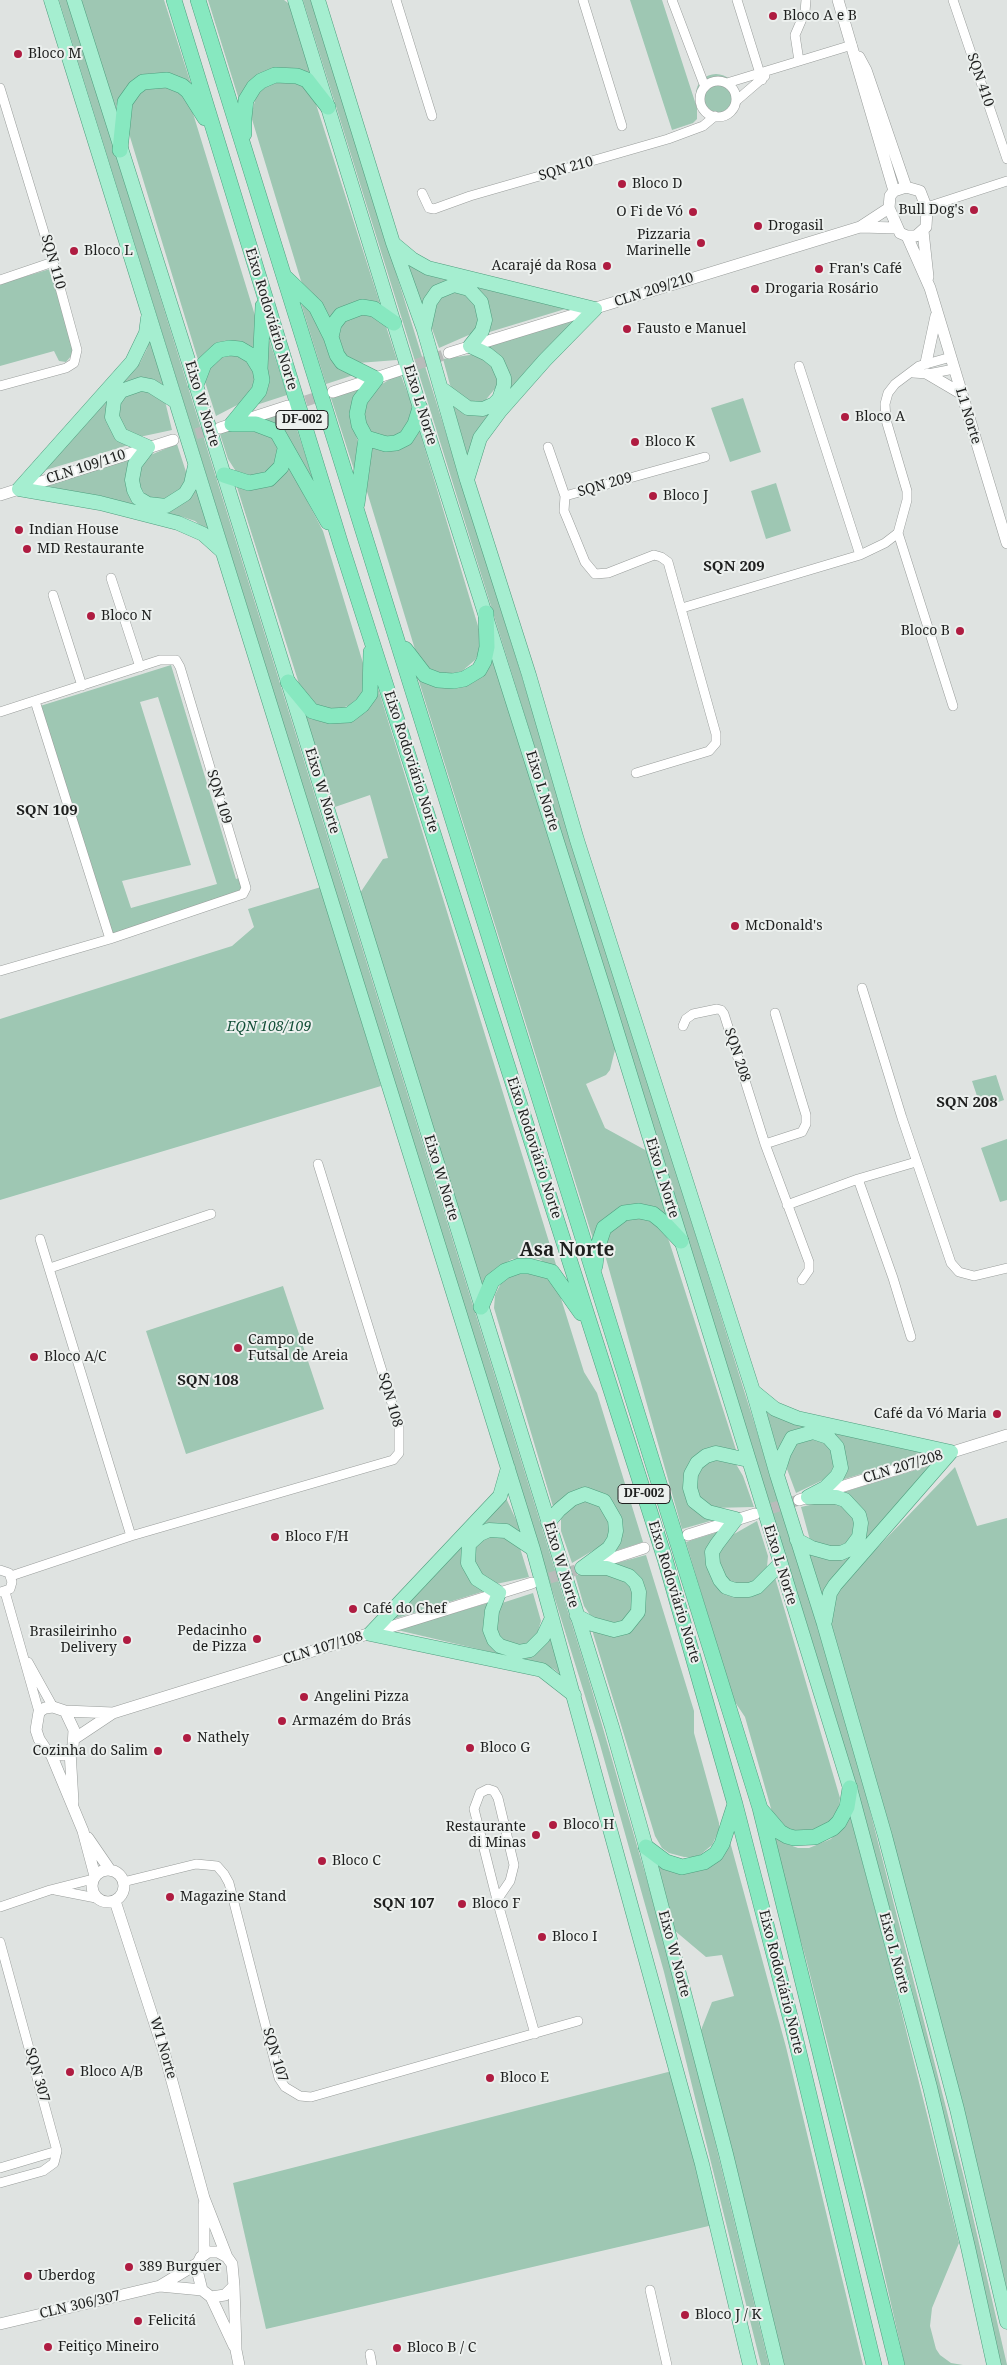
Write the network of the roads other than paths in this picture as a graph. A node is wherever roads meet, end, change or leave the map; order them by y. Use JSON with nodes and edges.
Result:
{"nodes":[{"id":1,"x":51,"y":0,"type":"edge"},
{"id":2,"x":74,"y":0,"type":"edge"},
{"id":3,"x":174,"y":0,"type":"edge"},
{"id":4,"x":198,"y":0,"type":"edge"},
{"id":5,"x":295,"y":0,"type":"edge"},
{"id":6,"x":318,"y":0,"type":"edge"},
{"id":7,"x":396,"y":0,"type":"edge"},
{"id":8,"x":583,"y":0,"type":"edge"},
{"id":9,"x":672,"y":0,"type":"edge"},
{"id":10,"x":737,"y":0,"type":"edge"},
{"id":11,"x":806,"y":0,"type":"edge"},
{"id":12,"x":838,"y":0,"type":"edge"},
{"id":13,"x":953,"y":0,"type":"edge"},
{"id":14,"x":852,"y":45,"type":"junction"},
{"id":15,"x":799,"y":61,"type":"junction"},
{"id":16,"x":760,"y":76,"type":"junction"},
{"id":17,"x":727,"y":83,"type":"junction"},
{"id":18,"x":705,"y":87,"type":"junction"},
{"id":19,"x":0,"y":88,"type":"edge"},
{"id":20,"x":736,"y":101,"type":"junction"},
{"id":21,"x":328,"y":106,"type":"junction"},
{"id":22,"x":432,"y":116,"type":"dead end"},
{"id":23,"x":715,"y":116,"type":"junction"},
{"id":24,"x":622,"y":126,"type":"dead end"},
{"id":25,"x":216,"y":136,"type":"junction"},
{"id":26,"x":120,"y":150,"type":"junction"},
{"id":27,"x":246,"y":153,"type":"junction"},
{"id":28,"x":1007,"y":159,"type":"edge"},
{"id":29,"x":1007,"y":181,"type":"edge"},
{"id":30,"x":906,"y":187,"type":"junction"},
{"id":31,"x":894,"y":191,"type":"junction"},
{"id":32,"x":422,"y":193,"type":"dead end"},
{"id":33,"x":927,"y":207,"type":"junction"},
{"id":34,"x":889,"y":208,"type":"junction"},
{"id":35,"x":860,"y":227,"type":"junction"},
{"id":36,"x":897,"y":228,"type":"junction"},
{"id":37,"x":923,"y":232,"type":"junction"},
{"id":38,"x":907,"y":236,"type":"junction"},
{"id":39,"x":393,"y":242,"type":"junction"},
{"id":40,"x":53,"y":262,"type":"junction"},
{"id":41,"x":285,"y":276,"type":"junction"},
{"id":42,"x":0,"y":280,"type":"edge"},
{"id":43,"x":930,"y":288,"type":"junction"},
{"id":44,"x":263,"y":295,"type":"junction"},
{"id":45,"x":595,"y":309,"type":"junction"},
{"id":46,"x":937,"y":312,"type":"junction"},
{"id":47,"x":149,"y":316,"type":"junction"},
{"id":48,"x":394,"y":322,"type":"junction"},
{"id":49,"x":424,"y":330,"type":"junction"},
{"id":50,"x":331,"y":336,"type":"junction"},
{"id":51,"x":470,"y":346,"type":"junction"},
{"id":52,"x":449,"y":354,"type":"tunnel mouth"},
{"id":53,"x":951,"y":357,"type":"junction"},
{"id":54,"x":799,"y":366,"type":"dead end"},
{"id":55,"x":260,"y":369,"type":"junction"},
{"id":56,"x":927,"y":369,"type":"junction"},
{"id":57,"x":954,"y":369,"type":"junction"},
{"id":58,"x":400,"y":370,"type":"tunnel mouth"},
{"id":59,"x":376,"y":378,"type":"junction"},
{"id":60,"x":196,"y":385,"type":"junction"},
{"id":61,"x":0,"y":386,"type":"edge"},
{"id":62,"x":442,"y":389,"type":"junction"},
{"id":63,"x":333,"y":392,"type":"tunnel mouth"},
{"id":64,"x":962,"y":394,"type":"junction"},
{"id":65,"x":175,"y":401,"type":"junction"},
{"id":66,"x":288,"y":406,"type":"tunnel mouth"},
{"id":67,"x":420,"y":408,"type":"junction"},
{"id":68,"x":226,"y":426,"type":"junction"},
{"id":69,"x":366,"y":438,"type":"junction"},
{"id":70,"x":173,"y":440,"type":"tunnel mouth"},
{"id":71,"x":148,"y":447,"type":"junction"},
{"id":72,"x":548,"y":447,"type":"dead end"},
{"id":73,"x":285,"y":449,"type":"junction"},
{"id":74,"x":705,"y":457,"type":"dead end"},
{"id":75,"x":196,"y":466,"type":"junction"},
{"id":76,"x":224,"y":475,"type":"junction"},
{"id":77,"x":467,"y":480,"type":"junction"},
{"id":78,"x":19,"y":489,"type":"junction"},
{"id":79,"x":0,"y":495,"type":"edge"},
{"id":80,"x":565,"y":496,"type":"junction"},
{"id":81,"x":356,"y":508,"type":"junction"},
{"id":82,"x":898,"y":533,"type":"junction"},
{"id":83,"x":1007,"y":543,"type":"edge"},
{"id":84,"x":341,"y":545,"type":"junction"},
{"id":85,"x":224,"y":554,"type":"junction"},
{"id":86,"x":860,"y":555,"type":"junction"},
{"id":87,"x":111,"y":578,"type":"dead end"},
{"id":88,"x":54,"y":595,"type":"dead end"},
{"id":89,"x":682,"y":608,"type":"junction"},
{"id":90,"x":486,"y":613,"type":"junction"},
{"id":91,"x":371,"y":636,"type":"junction"},
{"id":92,"x":397,"y":638,"type":"junction"},
{"id":93,"x":140,"y":667,"type":"junction"},
{"id":94,"x":288,"y":682,"type":"junction"},
{"id":95,"x":82,"y":686,"type":"junction"},
{"id":96,"x":35,"y":701,"type":"junction"},
{"id":97,"x":952,"y":706,"type":"dead end"},
{"id":98,"x":0,"y":712,"type":"edge"},
{"id":99,"x":636,"y":773,"type":"dead end"},
{"id":100,"x":110,"y":939,"type":"junction"},
{"id":101,"x":0,"y":971,"type":"edge"},
{"id":102,"x":862,"y":988,"type":"dead end"},
{"id":103,"x":775,"y":1013,"type":"dead end"},
{"id":104,"x":683,"y":1026,"type":"dead end"},
{"id":105,"x":766,"y":1144,"type":"junction"},
{"id":106,"x":916,"y":1162,"type":"junction"},
{"id":107,"x":318,"y":1164,"type":"dead end"},
{"id":108,"x":858,"y":1179,"type":"junction"},
{"id":109,"x":787,"y":1205,"type":"junction"},
{"id":110,"x":210,"y":1214,"type":"dead end"},
{"id":111,"x":40,"y":1239,"type":"dead end"},
{"id":112,"x":681,"y":1241,"type":"junction"},
{"id":113,"x":50,"y":1268,"type":"junction"},
{"id":114,"x":1007,"y":1268,"type":"edge"},
{"id":115,"x":594,"y":1273,"type":"junction"},
{"id":116,"x":802,"y":1280,"type":"dead end"},
{"id":117,"x":481,"y":1307,"type":"junction"},
{"id":118,"x":592,"y":1330,"type":"junction"},
{"id":119,"x":911,"y":1337,"type":"dead end"},
{"id":120,"x":753,"y":1391,"type":"junction"},
{"id":121,"x":1007,"y":1436,"type":"edge"},
{"id":122,"x":951,"y":1452,"type":"junction"},
{"id":123,"x":748,"y":1460,"type":"junction"},
{"id":124,"x":508,"y":1467,"type":"junction"},
{"id":125,"x":776,"y":1475,"type":"junction"},
{"id":126,"x":803,"y":1499,"type":"junction"},
{"id":127,"x":755,"y":1514,"type":"tunnel mouth"},
{"id":128,"x":736,"y":1519,"type":"junction"},
{"id":129,"x":548,"y":1523,"type":"junction"},
{"id":130,"x":688,"y":1534,"type":"dead end"},
{"id":131,"x":132,"y":1536,"type":"junction"},
{"id":132,"x":797,"y":1540,"type":"junction"},
{"id":133,"x":644,"y":1548,"type":"dead end"},
{"id":134,"x":533,"y":1549,"type":"junction"},
{"id":135,"x":780,"y":1564,"type":"junction"},
{"id":136,"x":582,"y":1568,"type":"junction"},
{"id":137,"x":0,"y":1570,"type":"edge"},
{"id":138,"x":11,"y":1576,"type":"junction"},
{"id":139,"x":532,"y":1583,"type":"tunnel mouth"},
{"id":140,"x":2,"y":1592,"type":"edge"},
{"id":141,"x":499,"y":1593,"type":"junction"},
{"id":142,"x":577,"y":1616,"type":"junction"},
{"id":143,"x":552,"y":1618,"type":"junction"},
{"id":144,"x":824,"y":1624,"type":"junction"},
{"id":145,"x":370,"y":1634,"type":"junction"},
{"id":146,"x":22,"y":1651,"type":"junction"},
{"id":147,"x":574,"y":1696,"type":"junction"},
{"id":148,"x":53,"y":1706,"type":"junction"},
{"id":149,"x":65,"y":1711,"type":"junction"},
{"id":150,"x":39,"y":1712,"type":"junction"},
{"id":151,"x":113,"y":1713,"type":"junction"},
{"id":152,"x":74,"y":1739,"type":"junction"},
{"id":153,"x":70,"y":1751,"type":"junction"},
{"id":154,"x":51,"y":1754,"type":"junction"},
{"id":155,"x":850,"y":1788,"type":"junction"},
{"id":156,"x":736,"y":1804,"type":"junction"},
{"id":157,"x":74,"y":1808,"type":"junction"},
{"id":158,"x":760,"y":1808,"type":"junction"},
{"id":159,"x":83,"y":1830,"type":"junction"},
{"id":160,"x":646,"y":1847,"type":"junction"},
{"id":161,"x":110,"y":1870,"type":"junction"},
{"id":162,"x":94,"y":1878,"type":"junction"},
{"id":163,"x":124,"y":1882,"type":"junction"},
{"id":164,"x":50,"y":1890,"type":"junction"},
{"id":165,"x":96,"y":1898,"type":"junction"},
{"id":166,"x":497,"y":1900,"type":"junction"},
{"id":167,"x":115,"y":1901,"type":"junction"},
{"id":168,"x":0,"y":1907,"type":"edge"},
{"id":169,"x":0,"y":1942,"type":"edge"},
{"id":170,"x":578,"y":2021,"type":"dead end"},
{"id":171,"x":535,"y":2034,"type":"junction"},
{"id":172,"x":56,"y":2151,"type":"junction"},
{"id":173,"x":0,"y":2168,"type":"edge"},
{"id":174,"x":0,"y":2183,"type":"edge"},
{"id":175,"x":204,"y":2198,"type":"junction"},
{"id":176,"x":227,"y":2257,"type":"junction"},
{"id":177,"x":201,"y":2259,"type":"junction"},
{"id":178,"x":160,"y":2286,"type":"junction"},
{"id":179,"x":234,"y":2286,"type":"junction"},
{"id":180,"x":650,"y":2290,"type":"dead end"},
{"id":181,"x":206,"y":2294,"type":"junction"},
{"id":182,"x":1007,"y":2322,"type":"edge"},
{"id":183,"x":0,"y":2324,"type":"edge"},
{"id":184,"x":236,"y":2350,"type":"junction"},
{"id":185,"x":370,"y":2354,"type":"dead end"},
{"id":186,"x":239,"y":2365,"type":"edge"},
{"id":187,"x":372,"y":2365,"type":"edge"},
{"id":188,"x":667,"y":2365,"type":"edge"},
{"id":189,"x":750,"y":2365,"type":"edge"},
{"id":190,"x":777,"y":2365,"type":"edge"},
{"id":191,"x":874,"y":2365,"type":"edge"},
{"id":192,"x":897,"y":2365,"type":"edge"},
{"id":193,"x":994,"y":2365,"type":"edge"}],
"edges":[{"from":1,"to":47,"type":"main road","name":"Eixo W Norte"},
{"from":2,"to":26,"type":"main road","name":"Eixo W Norte"},
{"from":3,"to":25,"type":"highway","name":"Eixo Rodoviário Norte","number":"DF-002"},
{"from":4,"to":27,"type":"highway","name":"Eixo Rodoviário Norte","number":"DF-002"},
{"from":5,"to":21,"type":"main road","name":"Eixo L Norte"},
{"from":6,"to":39,"type":"main road","name":"Eixo L Norte"},
{"from":7,"to":22,"type":"street"},
{"from":8,"to":24,"type":"street"},
{"from":9,"to":18,"type":"street"},
{"from":10,"to":16,"type":"street"},
{"from":11,"to":15,"type":"street"},
{"from":12,"to":14,"type":"street"},
{"from":13,"to":28,"type":"street","name":"SQN 410"},
{"from":14,"to":15,"type":"street"},
{"from":14,"to":30,"type":"street"},
{"from":14,"to":31,"type":"street"},
{"from":15,"to":16,"type":"street"},
{"from":16,"to":17,"type":"street"},
{"from":16,"to":20,"type":"street"},
{"from":17,"to":18,"type":"street"},
{"from":17,"to":20,"type":"street"},
{"from":18,"to":23,"type":"street"},
{"from":19,"to":40,"type":"street","name":"SQN 110"},
{"from":20,"to":23,"type":"street"},
{"from":21,"to":27,"type":"highway"},
{"from":21,"to":48,"type":"main road","name":"Eixo L Norte"},
{"from":23,"to":32,"type":"street","name":"SQN 210"},
{"from":25,"to":26,"type":"highway"},
{"from":25,"to":44,"type":"highway","name":"Eixo Rodoviário Norte","number":"DF-002"},
{"from":26,"to":60,"type":"main road","name":"Eixo W Norte"},
{"from":27,"to":41,"type":"highway","name":"Eixo Rodoviário Norte","number":"DF-002"},
{"from":29,"to":33,"type":"street"},
{"from":30,"to":31,"type":"street"},
{"from":30,"to":33,"type":"street"},
{"from":31,"to":34,"type":"street"},
{"from":33,"to":37,"type":"street"},
{"from":34,"to":35,"type":"street","name":"CLN 209/210"},
{"from":34,"to":36,"type":"street"},
{"from":35,"to":36,"type":"street","name":"CLN 209/210"},
{"from":35,"to":45,"type":"street","name":"CLN 209/210"},
{"from":36,"to":38,"type":"street"},
{"from":37,"to":38,"type":"street"},
{"from":37,"to":43,"type":"street","name":"L1 Norte"},
{"from":38,"to":43,"type":"street","name":"L1 Norte"},
{"from":39,"to":45,"type":"main road"},
{"from":39,"to":49,"type":"main road","name":"Eixo L Norte"},
{"from":40,"to":42,"type":"street"},
{"from":40,"to":61,"type":"street","name":"SQN 110"},
{"from":41,"to":50,"type":"highway"},
{"from":41,"to":81,"type":"highway","name":"Eixo Rodoviário Norte","number":"DF-002"},
{"from":43,"to":46,"type":"street","name":"L1 Norte"},
{"from":44,"to":55,"type":"highway"},
{"from":44,"to":84,"type":"highway","name":"Eixo Rodoviário Norte","number":"DF-002"},
{"from":45,"to":51,"type":"street","name":"CLN 209/210"},
{"from":45,"to":77,"type":"main road"},
{"from":46,"to":53,"type":"street","name":"L1 Norte"},
{"from":46,"to":56,"type":"street"},
{"from":47,"to":65,"type":"main road","name":"Eixo W Norte"},
{"from":47,"to":78,"type":"main road"},
{"from":48,"to":50,"type":"highway"},
{"from":48,"to":67,"type":"main road","name":"Eixo L Norte"},
{"from":49,"to":51,"type":"main road"},
{"from":49,"to":62,"type":"main road","name":"Eixo L Norte"},
{"from":50,"to":59,"type":"highway"},
{"from":51,"to":52,"type":"street","name":"CLN 209/210"},
{"from":51,"to":62,"type":"main road"},
{"from":53,"to":56,"type":"street"},
{"from":53,"to":57,"type":"street","name":"L1 Norte"},
{"from":54,"to":86,"type":"street"},
{"from":55,"to":60,"type":"highway"},
{"from":55,"to":68,"type":"highway"},
{"from":56,"to":57,"type":"street"},
{"from":56,"to":64,"type":"street"},
{"from":56,"to":82,"type":"street"},
{"from":57,"to":64,"type":"street","name":"L1 Norte"},
{"from":58,"to":59,"type":"street"},
{"from":59,"to":63,"type":"street"},
{"from":59,"to":69,"type":"highway"},
{"from":60,"to":76,"type":"main road","name":"Eixo W Norte"},
{"from":62,"to":77,"type":"main road","name":"Eixo L Norte"},
{"from":64,"to":83,"type":"street","name":"L1 Norte"},
{"from":65,"to":71,"type":"main road"},
{"from":65,"to":75,"type":"main road","name":"Eixo W Norte"},
{"from":66,"to":68,"type":"street"},
{"from":67,"to":69,"type":"highway"},
{"from":67,"to":90,"type":"main road","name":"Eixo L Norte"},
{"from":68,"to":73,"type":"highway"},
{"from":69,"to":81,"type":"highway"},
{"from":70,"to":71,"type":"street","name":"CLN 109/110"},
{"from":71,"to":75,"type":"main road"},
{"from":71,"to":78,"type":"street","name":"CLN 109/110"},
{"from":72,"to":80,"type":"street"},
{"from":73,"to":76,"type":"highway"},
{"from":73,"to":84,"type":"highway"},
{"from":74,"to":80,"type":"street","name":"SQN 209"},
{"from":75,"to":85,"type":"main road","name":"Eixo W Norte"},
{"from":76,"to":94,"type":"main road","name":"Eixo W Norte"},
{"from":77,"to":120,"type":"main road","name":"Eixo L Norte"},
{"from":78,"to":79,"type":"street","name":"CLN 109/110"},
{"from":78,"to":85,"type":"main road"},
{"from":80,"to":89,"type":"street","name":"SQN 209"},
{"from":81,"to":92,"type":"highway","name":"Eixo Rodoviário Norte","number":"DF-002"},
{"from":82,"to":86,"type":"street"},
{"from":82,"to":97,"type":"street"},
{"from":84,"to":91,"type":"highway","name":"Eixo Rodoviário Norte","number":"DF-002"},
{"from":85,"to":124,"type":"main road","name":"Eixo W Norte"},
{"from":86,"to":89,"type":"street"},
{"from":87,"to":93,"type":"street"},
{"from":88,"to":95,"type":"street"},
{"from":89,"to":99,"type":"street","name":"SQN 209"},
{"from":90,"to":92,"type":"highway"},
{"from":90,"to":112,"type":"main road","name":"Eixo L Norte"},
{"from":91,"to":94,"type":"highway"},
{"from":91,"to":118,"type":"highway","name":"Eixo Rodoviário Norte","number":"DF-002"},
{"from":92,"to":115,"type":"highway","name":"Eixo Rodoviário Norte","number":"DF-002"},
{"from":93,"to":95,"type":"street","name":"SQN 109"},
{"from":93,"to":100,"type":"street","name":"SQN 109"},
{"from":94,"to":117,"type":"main road","name":"Eixo W Norte"},
{"from":95,"to":96,"type":"street","name":"SQN 109"},
{"from":96,"to":98,"type":"street","name":"SQN 109"},
{"from":96,"to":100,"type":"street"},
{"from":100,"to":101,"type":"street","name":"SQN 109"},
{"from":102,"to":106,"type":"street"},
{"from":103,"to":105,"type":"street"},
{"from":104,"to":105,"type":"street","name":"SQN 208"},
{"from":105,"to":109,"type":"street","name":"SQN 208"},
{"from":106,"to":108,"type":"street"},
{"from":106,"to":114,"type":"street"},
{"from":107,"to":131,"type":"street","name":"SQN 108"},
{"from":108,"to":109,"type":"street"},
{"from":108,"to":119,"type":"street"},
{"from":109,"to":116,"type":"street","name":"SQN 208"},
{"from":110,"to":113,"type":"street"},
{"from":111,"to":113,"type":"street"},
{"from":112,"to":115,"type":"highway"},
{"from":112,"to":123,"type":"main road","name":"Eixo L Norte"},
{"from":113,"to":131,"type":"street"},
{"from":115,"to":158,"type":"highway","name":"Eixo Rodoviário Norte","number":"DF-002"},
{"from":117,"to":118,"type":"highway"},
{"from":117,"to":129,"type":"main road","name":"Eixo W Norte"},
{"from":118,"to":156,"type":"highway","name":"Eixo Rodoviário Norte","number":"DF-002"},
{"from":120,"to":122,"type":"main road"},
{"from":120,"to":125,"type":"main road","name":"Eixo L Norte"},
{"from":121,"to":122,"type":"street","name":"CLN 207/208"},
{"from":122,"to":126,"type":"street","name":"CLN 207/208"},
{"from":122,"to":144,"type":"main road"},
{"from":123,"to":128,"type":"main road"},
{"from":123,"to":135,"type":"main road","name":"Eixo L Norte"},
{"from":124,"to":134,"type":"main road","name":"Eixo W Norte"},
{"from":124,"to":145,"type":"main road"},
{"from":125,"to":126,"type":"main road"},
{"from":125,"to":132,"type":"main road","name":"Eixo L Norte"},
{"from":126,"to":132,"type":"main road"},
{"from":127,"to":128,"type":"street"},
{"from":128,"to":130,"type":"street"},
{"from":128,"to":135,"type":"main road"},
{"from":129,"to":136,"type":"main road"},
{"from":129,"to":142,"type":"main road","name":"Eixo W Norte"},
{"from":131,"to":138,"type":"street","name":"SQN 108"},
{"from":132,"to":144,"type":"main road","name":"Eixo L Norte"},
{"from":133,"to":136,"type":"street"},
{"from":134,"to":141,"type":"main road"},
{"from":134,"to":143,"type":"main road","name":"Eixo W Norte"},
{"from":135,"to":155,"type":"main road","name":"Eixo L Norte"},
{"from":136,"to":142,"type":"main road"},
{"from":137,"to":138,"type":"street"},
{"from":138,"to":140,"type":"street"},
{"from":139,"to":141,"type":"street","name":"CLN 107/108"},
{"from":140,"to":146,"type":"street"},
{"from":141,"to":143,"type":"main road"},
{"from":141,"to":145,"type":"street","name":"CLN 107/108"},
{"from":142,"to":160,"type":"main road","name":"Eixo W Norte"},
{"from":143,"to":147,"type":"main road","name":"Eixo W Norte"},
{"from":144,"to":182,"type":"main road","name":"Eixo L Norte"},
{"from":145,"to":147,"type":"main road"},
{"from":145,"to":151,"type":"street","name":"CLN 107/108"},
{"from":146,"to":148,"type":"street"},
{"from":146,"to":150,"type":"street"},
{"from":147,"to":189,"type":"main road","name":"Eixo W Norte"},
{"from":148,"to":149,"type":"street"},
{"from":148,"to":150,"type":"street"},
{"from":149,"to":151,"type":"street","name":"CLN 107/108"},
{"from":149,"to":152,"type":"street"},
{"from":150,"to":154,"type":"street"},
{"from":151,"to":152,"type":"street","name":"CLN 107/108"},
{"from":152,"to":153,"type":"street"},
{"from":153,"to":154,"type":"street"},
{"from":153,"to":157,"type":"street"},
{"from":154,"to":157,"type":"street"},
{"from":155,"to":158,"type":"highway"},
{"from":155,"to":193,"type":"main road","name":"Eixo L Norte"},
{"from":156,"to":160,"type":"highway"},
{"from":156,"to":191,"type":"highway","name":"Eixo Rodoviário Norte","number":"DF-002"},
{"from":157,"to":159,"type":"street"},
{"from":158,"to":192,"type":"highway","name":"Eixo Rodoviário Norte","number":"DF-002"},
{"from":159,"to":161,"type":"street"},
{"from":159,"to":162,"type":"street"},
{"from":160,"to":190,"type":"main road","name":"Eixo W Norte"},
{"from":161,"to":162,"type":"street"},
{"from":161,"to":163,"type":"street"},
{"from":162,"to":164,"type":"street"},
{"from":162,"to":165,"type":"street"},
{"from":163,"to":167,"type":"street"},
{"from":163,"to":171,"type":"street","name":"SQN 107"},
{"from":164,"to":165,"type":"street"},
{"from":164,"to":168,"type":"street"},
{"from":165,"to":167,"type":"street"},
{"from":166,"to":166,"type":"street"},
{"from":166,"to":171,"type":"street"},
{"from":167,"to":175,"type":"street","name":"W1 Norte"},
{"from":169,"to":172,"type":"street","name":"SQN 307"},
{"from":170,"to":171,"type":"street","name":"SQN 107"},
{"from":172,"to":173,"type":"street"},
{"from":172,"to":174,"type":"street"},
{"from":175,"to":176,"type":"street","name":"W1 Norte"},
{"from":175,"to":177,"type":"street","name":"W1 Norte"},
{"from":176,"to":177,"type":"street"},
{"from":176,"to":179,"type":"street"},
{"from":177,"to":178,"type":"street","name":"CLN 306/307"},
{"from":177,"to":181,"type":"street"},
{"from":178,"to":181,"type":"street","name":"CLN 306/307"},
{"from":178,"to":183,"type":"street","name":"CLN 306/307"},
{"from":179,"to":181,"type":"street"},
{"from":179,"to":184,"type":"street"},
{"from":180,"to":188,"type":"street"},
{"from":181,"to":184,"type":"street"},
{"from":184,"to":186,"type":"street"},
{"from":185,"to":187,"type":"street"}]}
